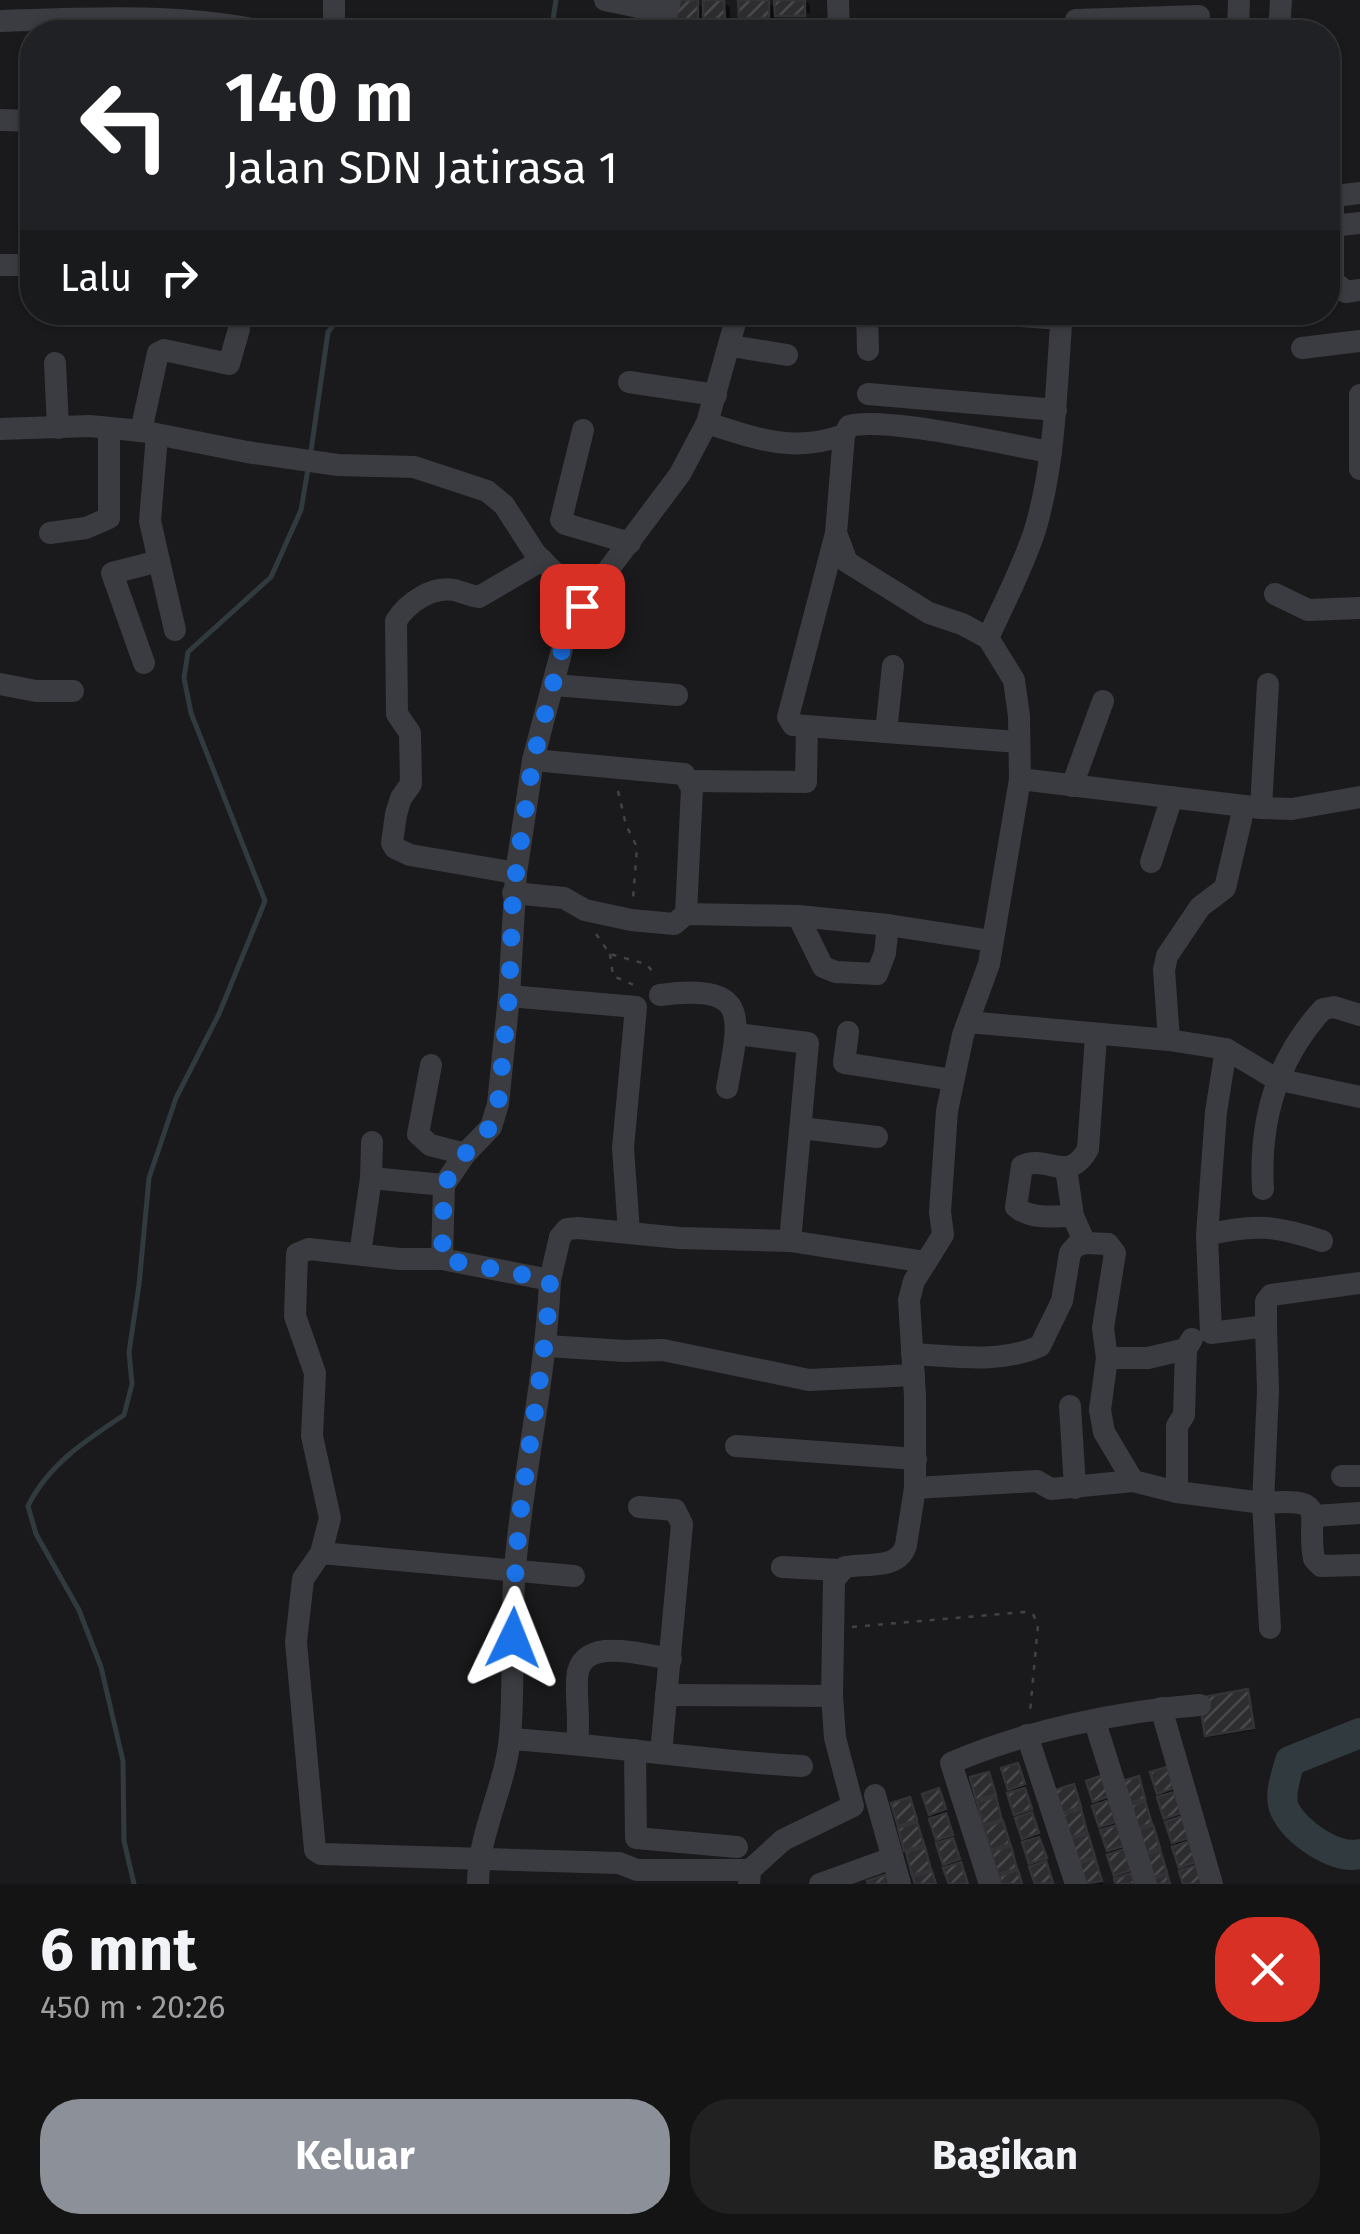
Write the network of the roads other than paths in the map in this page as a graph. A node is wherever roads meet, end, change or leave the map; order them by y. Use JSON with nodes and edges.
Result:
{"nodes":[{"id":1,"x":605,"y":0,"type":"edge"},
{"id":2,"x":670,"y":0,"type":"edge"},
{"id":3,"x":139,"y":9,"type":"edge"},
{"id":4,"x":1199,"y":16,"type":"dead end"},
{"id":5,"x":1075,"y":18,"type":"edge"},
{"id":6,"x":202,"y":20,"type":"edge"},
{"id":7,"x":0,"y":21,"type":"edge"},
{"id":8,"x":735,"y":325,"type":"edge"},
{"id":9,"x":867,"y":325,"type":"edge"},
{"id":10,"x":1061,"y":325,"type":"edge"},
{"id":11,"x":239,"y":329,"type":"dead end"},
{"id":12,"x":1360,"y":342,"type":"edge"},
{"id":13,"x":730,"y":346,"type":"junction"},
{"id":14,"x":1302,"y":348,"type":"dead end"},
{"id":15,"x":868,"y":350,"type":"dead end"},
{"id":16,"x":787,"y":355,"type":"dead end"},
{"id":17,"x":55,"y":362,"type":"dead end"},
{"id":18,"x":629,"y":382,"type":"dead end"},
{"id":19,"x":716,"y":394,"type":"junction"},
{"id":20,"x":868,"y":394,"type":"dead end"},
{"id":21,"x":1360,"y":395,"type":"edge"},
{"id":22,"x":1056,"y":410,"type":"junction"},
{"id":23,"x":707,"y":422,"type":"junction"},
{"id":24,"x":58,"y":428,"type":"junction"},
{"id":25,"x":109,"y":428,"type":"junction"},
{"id":26,"x":0,"y":429,"type":"edge"},
{"id":27,"x":583,"y":430,"type":"dead end"},
{"id":28,"x":844,"y":434,"type":"junction"},
{"id":29,"x":151,"y":441,"type":"junction"},
{"id":30,"x":1051,"y":452,"type":"junction"},
{"id":31,"x":1360,"y":469,"type":"edge"},
{"id":32,"x":50,"y":533,"type":"dead end"},
{"id":33,"x":836,"y":534,"type":"junction"},
{"id":34,"x":630,"y":543,"type":"junction"},
{"id":35,"x":159,"y":560,"type":"junction"},
{"id":36,"x":542,"y":560,"type":"junction"},
{"id":37,"x":592,"y":592,"type":"junction"},
{"id":38,"x":1275,"y":594,"type":"dead end"},
{"id":39,"x":1360,"y":608,"type":"edge"},
{"id":40,"x":175,"y":630,"type":"dead end"},
{"id":41,"x":988,"y":638,"type":"junction"},
{"id":42,"x":144,"y":663,"type":"dead end"},
{"id":43,"x":893,"y":666,"type":"dead end"},
{"id":44,"x":0,"y":684,"type":"edge"},
{"id":45,"x":554,"y":684,"type":"junction"},
{"id":46,"x":1268,"y":684,"type":"dead end"},
{"id":47,"x":73,"y":691,"type":"dead end"},
{"id":48,"x":677,"y":695,"type":"dead end"},
{"id":49,"x":1103,"y":701,"type":"dead end"},
{"id":50,"x":808,"y":726,"type":"junction"},
{"id":51,"x":886,"y":732,"type":"junction"},
{"id":52,"x":1019,"y":742,"type":"junction"},
{"id":53,"x":533,"y":760,"type":"junction"},
{"id":54,"x":1020,"y":780,"type":"junction"},
{"id":55,"x":690,"y":781,"type":"junction"},
{"id":56,"x":1072,"y":786,"type":"junction"},
{"id":57,"x":1172,"y":797,"type":"junction"},
{"id":58,"x":1360,"y":798,"type":"edge"},
{"id":59,"x":1253,"y":808,"type":"junction"},
{"id":60,"x":1151,"y":862,"type":"dead end"},
{"id":61,"x":514,"y":883,"type":"junction"},
{"id":62,"x":686,"y":914,"type":"junction"},
{"id":63,"x":798,"y":916,"type":"junction"},
{"id":64,"x":888,"y":925,"type":"junction"},
{"id":65,"x":992,"y":942,"type":"junction"},
{"id":66,"x":660,"y":994,"type":"road end"},
{"id":67,"x":509,"y":996,"type":"junction"},
{"id":68,"x":1360,"y":1015,"type":"edge"},
{"id":69,"x":968,"y":1022,"type":"junction"},
{"id":70,"x":848,"y":1032,"type":"dead end"},
{"id":71,"x":737,"y":1034,"type":"junction"},
{"id":72,"x":1096,"y":1036,"type":"junction"},
{"id":73,"x":1169,"y":1040,"type":"junction"},
{"id":74,"x":1226,"y":1048,"type":"junction"},
{"id":75,"x":431,"y":1065,"type":"dead end"},
{"id":76,"x":1276,"y":1079,"type":"junction"},
{"id":77,"x":953,"y":1080,"type":"junction"},
{"id":78,"x":727,"y":1088,"type":"dead end"},
{"id":79,"x":1360,"y":1097,"type":"edge"},
{"id":80,"x":800,"y":1128,"type":"junction"},
{"id":81,"x":877,"y":1137,"type":"dead end"},
{"id":82,"x":372,"y":1142,"type":"dead end"},
{"id":83,"x":465,"y":1154,"type":"junction"},
{"id":84,"x":1066,"y":1168,"type":"junction"},
{"id":85,"x":371,"y":1178,"type":"junction"},
{"id":86,"x":444,"y":1185,"type":"junction"},
{"id":87,"x":1263,"y":1190,"type":"dead end"},
{"id":88,"x":1074,"y":1216,"type":"junction"},
{"id":89,"x":629,"y":1232,"type":"junction"},
{"id":90,"x":1207,"y":1235,"type":"junction"},
{"id":91,"x":790,"y":1241,"type":"junction"},
{"id":92,"x":1322,"y":1241,"type":"dead end"},
{"id":93,"x":1085,"y":1243,"type":"junction"},
{"id":94,"x":360,"y":1254,"type":"junction"},
{"id":95,"x":442,"y":1259,"type":"junction"},
{"id":96,"x":926,"y":1262,"type":"junction"},
{"id":97,"x":1067,"y":1275,"type":"junction"},
{"id":98,"x":1112,"y":1278,"type":"junction"},
{"id":99,"x":550,"y":1280,"type":"junction"},
{"id":100,"x":1360,"y":1283,"type":"edge"},
{"id":101,"x":1266,"y":1326,"type":"junction"},
{"id":102,"x":1210,"y":1334,"type":"junction"},
{"id":103,"x":547,"y":1346,"type":"junction"},
{"id":104,"x":1186,"y":1349,"type":"junction"},
{"id":105,"x":1107,"y":1358,"type":"junction"},
{"id":106,"x":913,"y":1364,"type":"junction"},
{"id":107,"x":1070,"y":1406,"type":"dead end"},
{"id":108,"x":736,"y":1446,"type":"dead end"},
{"id":109,"x":916,"y":1459,"type":"junction"},
{"id":110,"x":1133,"y":1481,"type":"junction"},
{"id":111,"x":916,"y":1488,"type":"junction"},
{"id":112,"x":1075,"y":1488,"type":"junction"},
{"id":113,"x":1177,"y":1492,"type":"junction"},
{"id":114,"x":1263,"y":1503,"type":"junction"},
{"id":115,"x":639,"y":1507,"type":"dead end"},
{"id":116,"x":1360,"y":1513,"type":"edge"},
{"id":117,"x":1314,"y":1516,"type":"junction"},
{"id":118,"x":321,"y":1553,"type":"junction"},
{"id":119,"x":1360,"y":1565,"type":"edge"},
{"id":120,"x":782,"y":1567,"type":"dead end"},
{"id":121,"x":840,"y":1570,"type":"junction"},
{"id":122,"x":515,"y":1572,"type":"junction"},
{"id":123,"x":574,"y":1576,"type":"dead end"},
{"id":124,"x":1270,"y":1628,"type":"dead end"},
{"id":125,"x":672,"y":1659,"type":"junction"},
{"id":126,"x":666,"y":1695,"type":"junction"},
{"id":127,"x":832,"y":1696,"type":"junction"},
{"id":128,"x":1200,"y":1706,"type":"dead end"},
{"id":129,"x":1162,"y":1708,"type":"junction"},
{"id":130,"x":1094,"y":1722,"type":"junction"},
{"id":131,"x":1027,"y":1736,"type":"junction"},
{"id":132,"x":510,"y":1739,"type":"junction"},
{"id":133,"x":577,"y":1743,"type":"junction"},
{"id":134,"x":634,"y":1750,"type":"junction"},
{"id":135,"x":661,"y":1753,"type":"junction"},
{"id":136,"x":802,"y":1766,"type":"dead end"},
{"id":137,"x":875,"y":1795,"type":"dead end"},
{"id":138,"x":737,"y":1846,"type":"dead end"},
{"id":139,"x":478,"y":1858,"type":"junction"},
{"id":140,"x":892,"y":1858,"type":"junction"},
{"id":141,"x":750,"y":1877,"type":"edge"},
{"id":142,"x":478,"y":1884,"type":"edge"},
{"id":143,"x":820,"y":1884,"type":"edge"},
{"id":144,"x":900,"y":1884,"type":"edge"},
{"id":145,"x":990,"y":1884,"type":"edge"},
{"id":146,"x":1076,"y":1884,"type":"edge"},
{"id":147,"x":1146,"y":1884,"type":"edge"},
{"id":148,"x":1212,"y":1884,"type":"edge"}],
"edges":[{"from":1,"to":2,"type":"street"},
{"from":3,"to":6,"type":"street"},
{"from":3,"to":7,"type":"street"},
{"from":4,"to":5,"type":"street"},
{"from":8,"to":13,"type":"street"},
{"from":9,"to":15,"type":"street"},
{"from":10,"to":22,"type":"street"},
{"from":11,"to":29,"type":"street"},
{"from":12,"to":14,"type":"street"},
{"from":13,"to":16,"type":"street"},
{"from":13,"to":19,"type":"street"},
{"from":17,"to":24,"type":"street"},
{"from":18,"to":19,"type":"street"},
{"from":19,"to":23,"type":"street"},
{"from":20,"to":22,"type":"street"},
{"from":21,"to":31,"type":"street"},
{"from":22,"to":30,"type":"street"},
{"from":23,"to":28,"type":"street"},
{"from":23,"to":34,"type":"street"},
{"from":24,"to":25,"type":"street"},
{"from":24,"to":26,"type":"street"},
{"from":25,"to":29,"type":"street"},
{"from":25,"to":32,"type":"street"},
{"from":27,"to":34,"type":"street"},
{"from":28,"to":30,"type":"street"},
{"from":28,"to":33,"type":"street"},
{"from":29,"to":35,"type":"street"},
{"from":29,"to":36,"type":"street"},
{"from":30,"to":41,"type":"street"},
{"from":33,"to":41,"type":"street"},
{"from":33,"to":50,"type":"street"},
{"from":34,"to":37,"type":"street"},
{"from":35,"to":40,"type":"street"},
{"from":35,"to":42,"type":"street"},
{"from":36,"to":37,"type":"street"},
{"from":36,"to":61,"type":"street"},
{"from":37,"to":45,"type":"street"},
{"from":38,"to":39,"type":"street"},
{"from":41,"to":52,"type":"street"},
{"from":43,"to":51,"type":"street"},
{"from":44,"to":47,"type":"street"},
{"from":45,"to":48,"type":"street"},
{"from":45,"to":53,"type":"street"},
{"from":46,"to":59,"type":"street"},
{"from":49,"to":56,"type":"street"},
{"from":50,"to":51,"type":"street"},
{"from":50,"to":55,"type":"street"},
{"from":51,"to":52,"type":"street"},
{"from":52,"to":54,"type":"street"},
{"from":53,"to":55,"type":"street"},
{"from":53,"to":61,"type":"street"},
{"from":54,"to":56,"type":"street"},
{"from":54,"to":65,"type":"street"},
{"from":55,"to":62,"type":"street"},
{"from":56,"to":57,"type":"street"},
{"from":57,"to":59,"type":"street"},
{"from":57,"to":60,"type":"street"},
{"from":58,"to":59,"type":"street"},
{"from":59,"to":73,"type":"street"},
{"from":61,"to":62,"type":"street"},
{"from":61,"to":67,"type":"street"},
{"from":62,"to":63,"type":"street"},
{"from":63,"to":64,"type":"street"},
{"from":63,"to":64,"type":"street"},
{"from":64,"to":65,"type":"street"},
{"from":65,"to":69,"type":"street"},
{"from":66,"to":71,"type":"street"},
{"from":67,"to":83,"type":"street"},
{"from":67,"to":89,"type":"street"},
{"from":68,"to":76,"type":"street"},
{"from":69,"to":72,"type":"street"},
{"from":69,"to":77,"type":"street"},
{"from":70,"to":77,"type":"street"},
{"from":71,"to":78,"type":"street"},
{"from":71,"to":80,"type":"street"},
{"from":72,"to":73,"type":"street"},
{"from":72,"to":84,"type":"street"},
{"from":73,"to":74,"type":"street"},
{"from":74,"to":76,"type":"street"},
{"from":74,"to":90,"type":"street"},
{"from":75,"to":83,"type":"street"},
{"from":76,"to":79,"type":"street"},
{"from":76,"to":87,"type":"street"},
{"from":77,"to":96,"type":"street"},
{"from":80,"to":81,"type":"street"},
{"from":80,"to":91,"type":"street"},
{"from":82,"to":85,"type":"street"},
{"from":83,"to":86,"type":"street"},
{"from":84,"to":88,"type":"street"},
{"from":84,"to":88,"type":"street"},
{"from":85,"to":86,"type":"street"},
{"from":85,"to":94,"type":"street"},
{"from":86,"to":95,"type":"street"},
{"from":88,"to":93,"type":"street"},
{"from":89,"to":91,"type":"street"},
{"from":89,"to":99,"type":"street"},
{"from":90,"to":92,"type":"street"},
{"from":90,"to":102,"type":"street"},
{"from":91,"to":96,"type":"street"},
{"from":93,"to":97,"type":"street"},
{"from":93,"to":98,"type":"street"},
{"from":94,"to":95,"type":"street"},
{"from":94,"to":118,"type":"street"},
{"from":95,"to":99,"type":"street"},
{"from":96,"to":106,"type":"street"},
{"from":97,"to":98,"type":"street"},
{"from":97,"to":106,"type":"street"},
{"from":98,"to":105,"type":"street"},
{"from":99,"to":103,"type":"street"},
{"from":100,"to":101,"type":"street"},
{"from":101,"to":102,"type":"street"},
{"from":101,"to":114,"type":"street"},
{"from":102,"to":104,"type":"street"},
{"from":103,"to":106,"type":"street"},
{"from":103,"to":122,"type":"street"},
{"from":104,"to":105,"type":"street"},
{"from":104,"to":113,"type":"street"},
{"from":105,"to":110,"type":"street"},
{"from":106,"to":109,"type":"street"},
{"from":107,"to":112,"type":"street"},
{"from":108,"to":109,"type":"street"},
{"from":109,"to":111,"type":"street"},
{"from":110,"to":112,"type":"street"},
{"from":110,"to":113,"type":"street"},
{"from":111,"to":112,"type":"street"},
{"from":111,"to":121,"type":"street"},
{"from":113,"to":114,"type":"street"},
{"from":114,"to":117,"type":"street"},
{"from":114,"to":124,"type":"street"},
{"from":115,"to":125,"type":"street"},
{"from":116,"to":117,"type":"street"},
{"from":117,"to":119,"type":"street"},
{"from":118,"to":122,"type":"street"},
{"from":118,"to":139,"type":"street"},
{"from":120,"to":121,"type":"street"},
{"from":121,"to":127,"type":"street"},
{"from":122,"to":123,"type":"street"},
{"from":122,"to":132,"type":"street"},
{"from":125,"to":126,"type":"street"},
{"from":125,"to":133,"type":"street"},
{"from":126,"to":127,"type":"street"},
{"from":126,"to":135,"type":"street"},
{"from":127,"to":141,"type":"street"},
{"from":128,"to":129,"type":"street"},
{"from":129,"to":130,"type":"street"},
{"from":129,"to":148,"type":"street"},
{"from":130,"to":131,"type":"street"},
{"from":130,"to":147,"type":"street"},
{"from":131,"to":145,"type":"street"},
{"from":131,"to":146,"type":"street"},
{"from":132,"to":133,"type":"street"},
{"from":132,"to":139,"type":"street"},
{"from":133,"to":134,"type":"street"},
{"from":134,"to":135,"type":"street"},
{"from":134,"to":138,"type":"street"},
{"from":135,"to":136,"type":"street"},
{"from":137,"to":140,"type":"street"},
{"from":139,"to":141,"type":"street"},
{"from":139,"to":142,"type":"street"},
{"from":140,"to":143,"type":"street"},
{"from":140,"to":144,"type":"street"}]}
